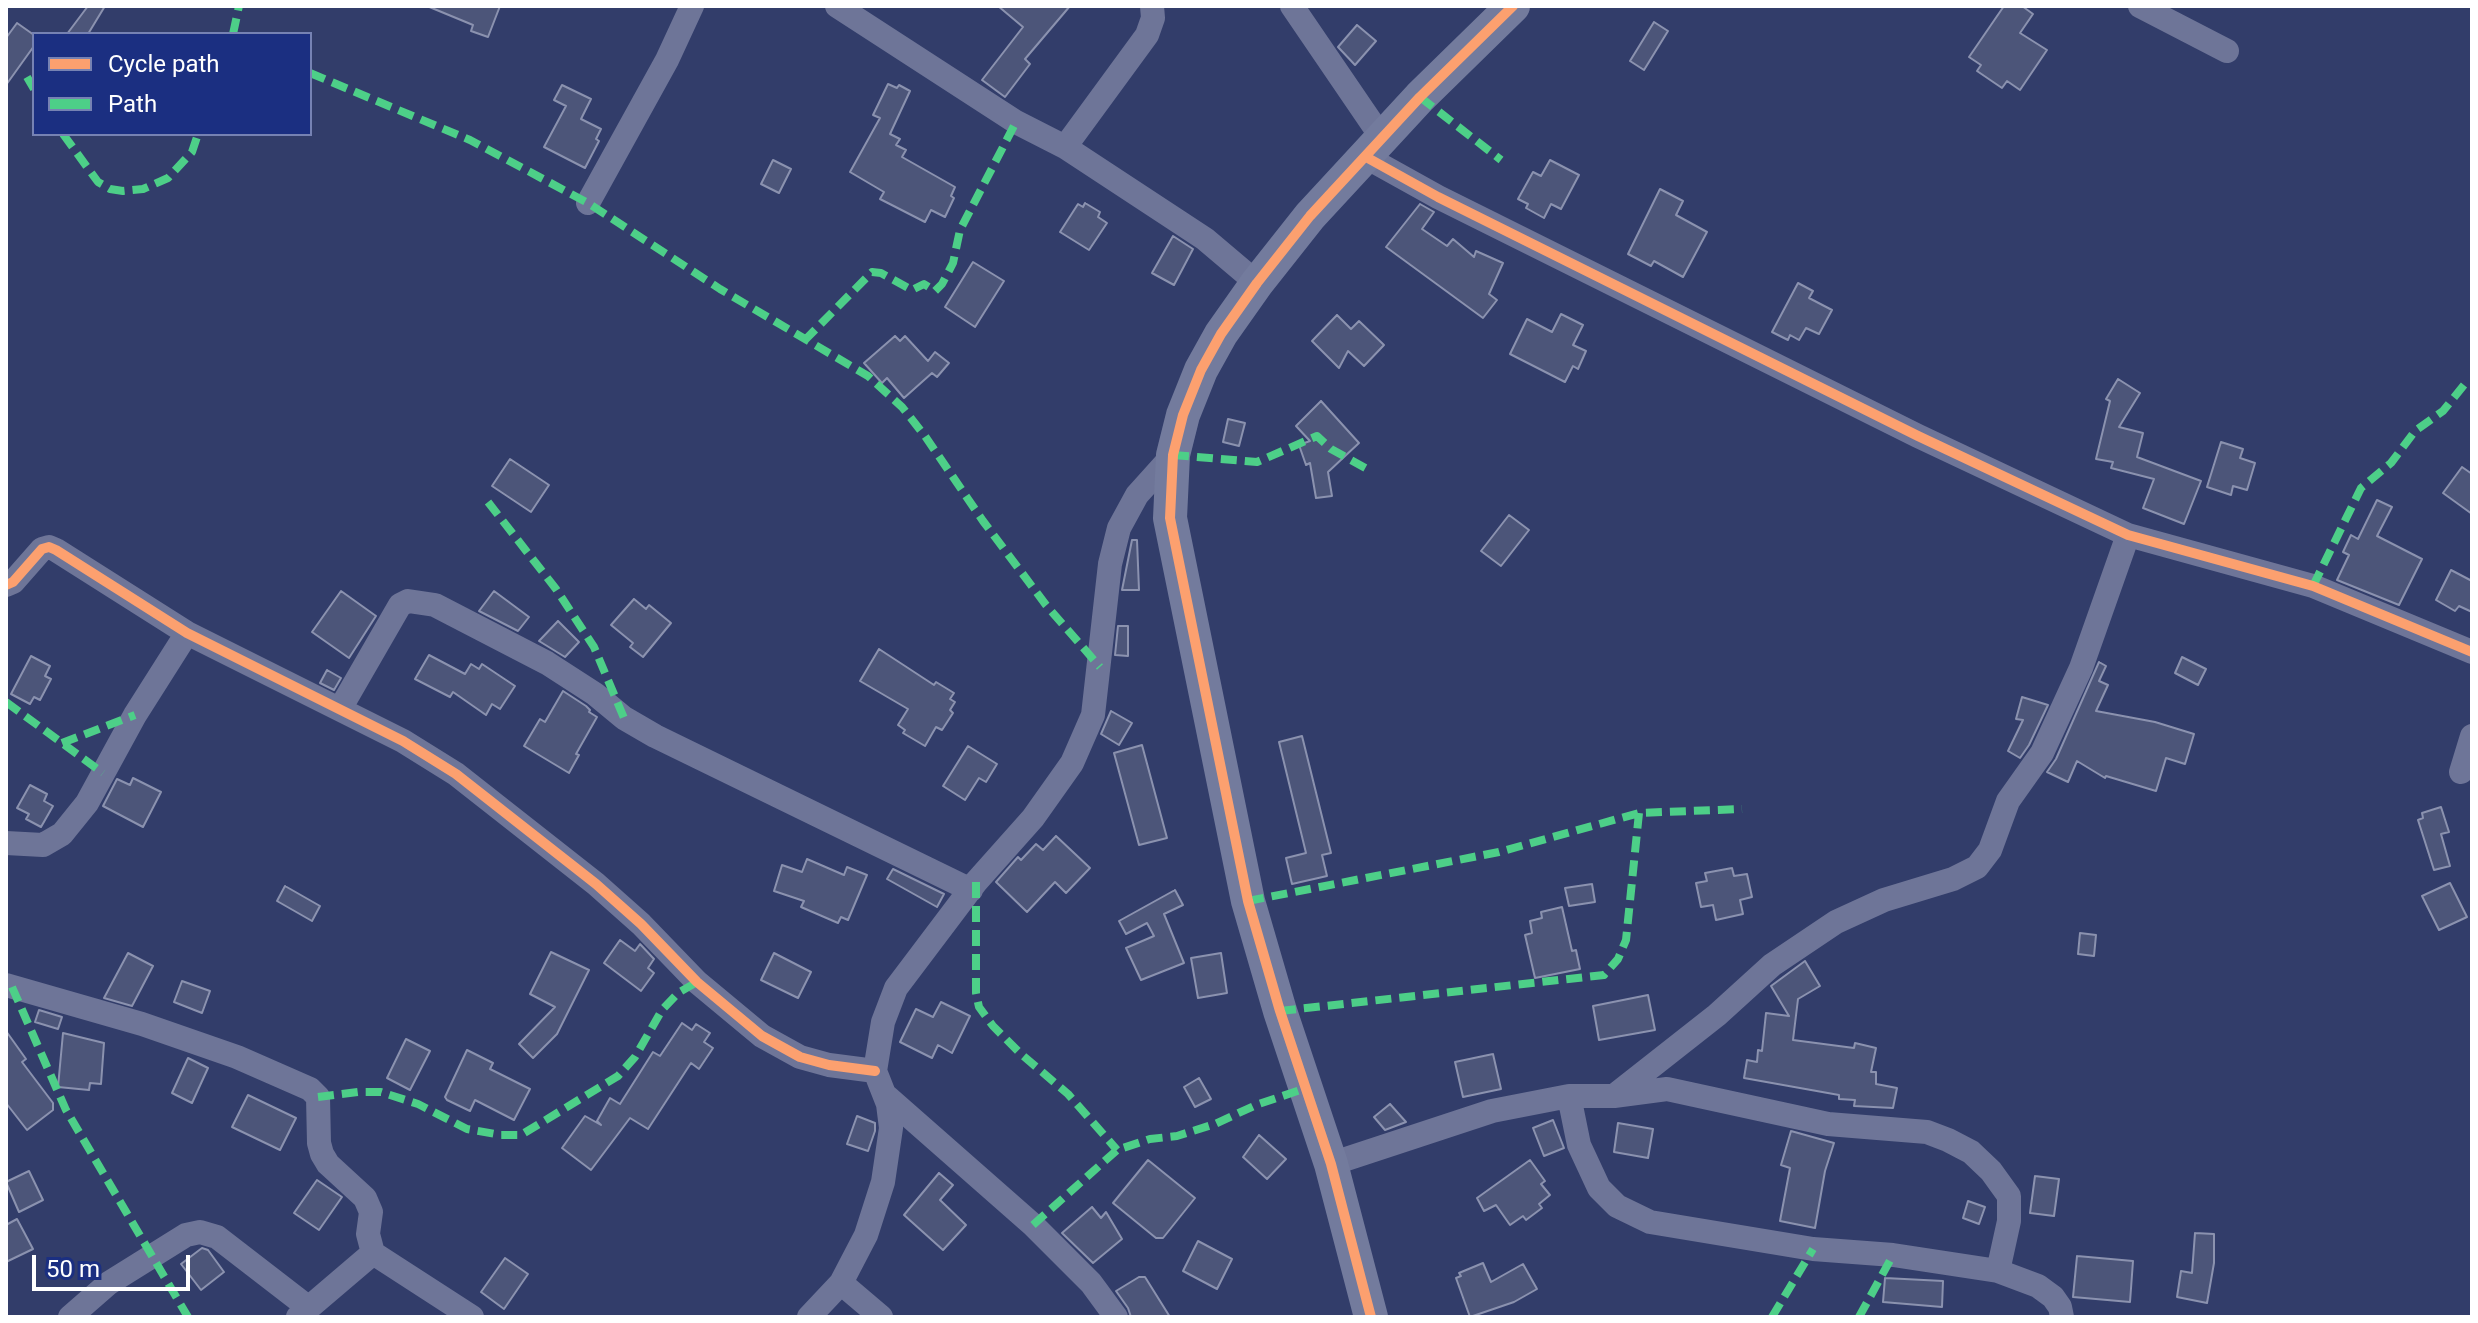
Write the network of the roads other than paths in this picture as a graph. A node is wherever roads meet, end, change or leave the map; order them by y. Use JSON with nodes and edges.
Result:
{"nodes":[{"id":1,"x":692,"y":6,"type":"edge"},
{"id":2,"x":837,"y":6,"type":"edge"},
{"id":3,"x":1152,"y":6,"type":"edge"},
{"id":4,"x":1292,"y":6,"type":"edge"},
{"id":5,"x":1513,"y":6,"type":"edge"},
{"id":6,"x":2140,"y":6,"type":"edge"},
{"id":7,"x":2227,"y":51,"type":"dead end"},
{"id":8,"x":1065,"y":147,"type":"junction"},
{"id":9,"x":1374,"y":148,"type":"junction"},
{"id":10,"x":588,"y":203,"type":"dead end"},
{"id":11,"x":1257,"y":283,"type":"junction"},
{"id":12,"x":1173,"y":455,"type":"junction"},
{"id":13,"x":2128,"y":535,"type":"junction"},
{"id":14,"x":6,"y":585,"type":"edge"},
{"id":15,"x":187,"y":633,"type":"junction"},
{"id":16,"x":2472,"y":652,"type":"edge"},
{"id":17,"x":340,"y":709,"type":"junction"},
{"id":18,"x":2472,"y":736,"type":"edge"},
{"id":19,"x":2461,"y":772,"type":"dead end"},
{"id":20,"x":6,"y":843,"type":"edge"},
{"id":21,"x":971,"y":890,"type":"junction"},
{"id":22,"x":6,"y":985,"type":"edge"},
{"id":23,"x":879,"y":1082,"type":"junction"},
{"id":24,"x":1569,"y":1096,"type":"junction"},
{"id":25,"x":1614,"y":1096,"type":"junction"},
{"id":26,"x":1331,"y":1164,"type":"junction"},
{"id":27,"x":373,"y":1253,"type":"junction"},
{"id":28,"x":1998,"y":1271,"type":"junction"},
{"id":29,"x":841,"y":1283,"type":"junction"},
{"id":30,"x":303,"y":1312,"type":"edge"},
{"id":31,"x":70,"y":1317,"type":"edge"},
{"id":32,"x":472,"y":1317,"type":"edge"},
{"id":33,"x":809,"y":1317,"type":"edge"},
{"id":34,"x":881,"y":1317,"type":"edge"},
{"id":35,"x":1116,"y":1317,"type":"edge"},
{"id":36,"x":1371,"y":1317,"type":"edge"},
{"id":37,"x":2062,"y":1317,"type":"edge"}],
"edges":[{"from":1,"to":10,"type":"street"},
{"from":2,"to":8,"type":"street"},
{"from":3,"to":8,"type":"street"},
{"from":4,"to":9,"type":"street"},
{"from":5,"to":9,"type":"street"},
{"from":6,"to":7,"type":"street"},
{"from":8,"to":11,"type":"street"},
{"from":9,"to":11,"type":"street"},
{"from":9,"to":13,"type":"street"},
{"from":11,"to":12,"type":"street"},
{"from":12,"to":21,"type":"street"},
{"from":12,"to":26,"type":"street"},
{"from":13,"to":16,"type":"street"},
{"from":13,"to":25,"type":"street"},
{"from":14,"to":15,"type":"street"},
{"from":15,"to":17,"type":"street"},
{"from":15,"to":20,"type":"street"},
{"from":17,"to":21,"type":"street"},
{"from":17,"to":23,"type":"street"},
{"from":18,"to":19,"type":"street"},
{"from":21,"to":23,"type":"street"},
{"from":22,"to":27,"type":"street"},
{"from":23,"to":29,"type":"street"},
{"from":23,"to":35,"type":"street"},
{"from":24,"to":25,"type":"street"},
{"from":24,"to":26,"type":"street"},
{"from":24,"to":28,"type":"street"},
{"from":25,"to":28,"type":"street"},
{"from":26,"to":36,"type":"street"},
{"from":27,"to":30,"type":"street"},
{"from":27,"to":32,"type":"street"},
{"from":28,"to":37,"type":"street"},
{"from":29,"to":33,"type":"street"},
{"from":29,"to":34,"type":"street"},
{"from":30,"to":31,"type":"street"}]}
